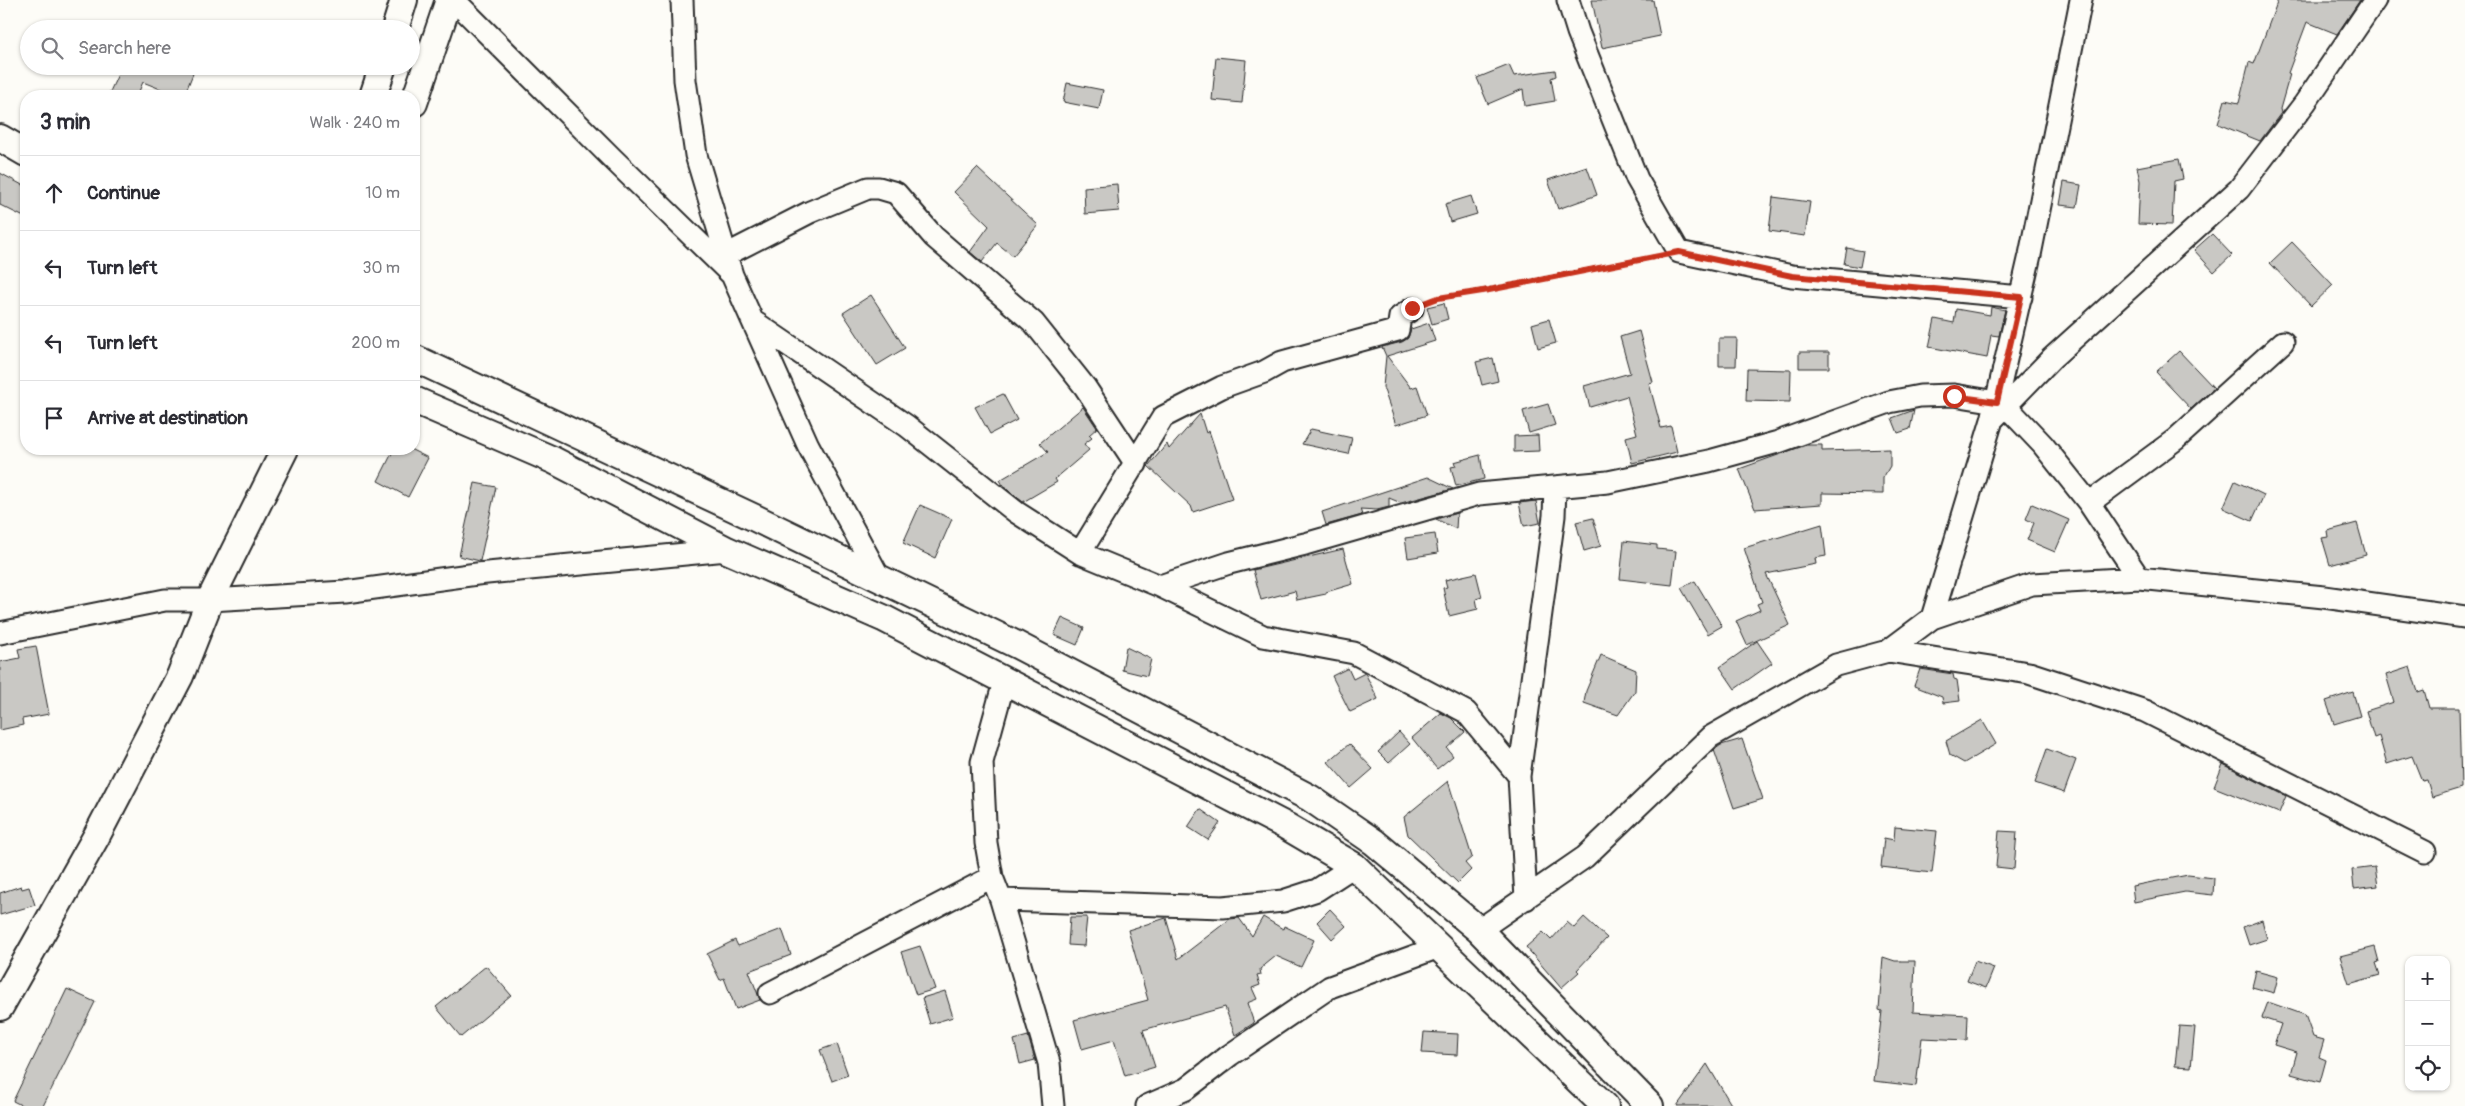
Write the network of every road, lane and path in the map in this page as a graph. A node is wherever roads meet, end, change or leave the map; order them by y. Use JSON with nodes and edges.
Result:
{"nodes":[{"id":1,"x":404,"y":0,"type":"edge"},
{"id":2,"x":449,"y":0,"type":"edge"},
{"id":3,"x":454,"y":0,"type":"edge"},
{"id":4,"x":682,"y":0,"type":"edge"},
{"id":5,"x":1568,"y":0,"type":"edge"},
{"id":6,"x":2081,"y":0,"type":"edge"},
{"id":7,"x":2375,"y":0,"type":"edge"},
{"id":8,"x":398,"y":20,"type":"edge"},
{"id":9,"x":380,"y":75,"type":"edge"},
{"id":10,"x":375,"y":90,"type":"edge"},
{"id":11,"x":418,"y":90,"type":"edge"},
{"id":12,"x":0,"y":138,"type":"edge"},
{"id":13,"x":20,"y":149,"type":"edge"},
{"id":14,"x":1679,"y":252,"type":"junction"},
{"id":15,"x":729,"y":265,"type":"junction"},
{"id":16,"x":2021,"y":297,"type":"junction"},
{"id":17,"x":1412,"y":308,"type":"joint"},
{"id":18,"x":753,"y":321,"type":"junction"},
{"id":19,"x":2283,"y":342,"type":"dead end"},
{"id":20,"x":420,"y":361,"type":"edge"},
{"id":21,"x":420,"y":403,"type":"edge"},
{"id":22,"x":1998,"y":409,"type":"junction"},
{"id":23,"x":282,"y":455,"type":"edge"},
{"id":24,"x":1136,"y":464,"type":"junction"},
{"id":25,"x":1555,"y":487,"type":"junction"},
{"id":26,"x":2089,"y":503,"type":"junction"},
{"id":27,"x":727,"y":550,"type":"junction"},
{"id":28,"x":1080,"y":553,"type":"junction"},
{"id":29,"x":2139,"y":578,"type":"junction"},
{"id":30,"x":880,"y":579,"type":"junction"},
{"id":31,"x":1160,"y":586,"type":"junction"},
{"id":32,"x":210,"y":600,"type":"junction"},
{"id":33,"x":2465,"y":617,"type":"edge"},
{"id":34,"x":1932,"y":618,"type":"junction"},
{"id":35,"x":0,"y":633,"type":"edge"},
{"id":36,"x":1888,"y":651,"type":"junction"},
{"id":37,"x":1004,"y":682,"type":"junction"},
{"id":38,"x":1519,"y":776,"type":"junction"},
{"id":39,"x":2425,"y":852,"type":"dead end"},
{"id":40,"x":1354,"y":866,"type":"junction"},
{"id":41,"x":992,"y":878,"type":"junction"},
{"id":42,"x":1526,"y":899,"type":"junction"},
{"id":43,"x":1001,"y":900,"type":"junction"},
{"id":44,"x":1479,"y":930,"type":"junction"},
{"id":45,"x":1440,"y":947,"type":"junction"},
{"id":46,"x":770,"y":993,"type":"dead end"},
{"id":47,"x":0,"y":1007,"type":"edge"},
{"id":48,"x":1053,"y":1106,"type":"edge"},
{"id":49,"x":1147,"y":1106,"type":"edge"},
{"id":50,"x":1605,"y":1106,"type":"edge"},
{"id":51,"x":1650,"y":1106,"type":"edge"}],
"edges":[{"from":1,"to":8,"type":"street"},
{"from":2,"to":11,"type":"street"},
{"from":3,"to":15,"type":"street"},
{"from":4,"to":15,"type":"street"},
{"from":5,"to":14,"type":"street"},
{"from":6,"to":16,"type":"street"},
{"from":7,"to":22,"type":"street"},
{"from":9,"to":10,"type":"street"},
{"from":12,"to":13,"type":"street"},
{"from":14,"to":16,"type":"street"},
{"from":14,"to":17,"type":"path"},
{"from":15,"to":18,"type":"street"},
{"from":15,"to":24,"type":"street"},
{"from":16,"to":22,"type":"street"},
{"from":17,"to":24,"type":"street"},
{"from":18,"to":28,"type":"street"},
{"from":18,"to":30,"type":"street"},
{"from":19,"to":26,"type":"street"},
{"from":20,"to":30,"type":"street"},
{"from":21,"to":27,"type":"street"},
{"from":22,"to":25,"type":"street"},
{"from":22,"to":26,"type":"street"},
{"from":22,"to":34,"type":"street"},
{"from":23,"to":32,"type":"street"},
{"from":24,"to":28,"type":"street"},
{"from":25,"to":31,"type":"street"},
{"from":25,"to":38,"type":"street"},
{"from":26,"to":29,"type":"street"},
{"from":27,"to":32,"type":"street"},
{"from":27,"to":37,"type":"street"},
{"from":28,"to":31,"type":"street"},
{"from":29,"to":33,"type":"street"},
{"from":29,"to":34,"type":"street"},
{"from":30,"to":44,"type":"street"},
{"from":31,"to":38,"type":"street"},
{"from":32,"to":35,"type":"street"},
{"from":32,"to":47,"type":"street"},
{"from":34,"to":36,"type":"street"},
{"from":36,"to":39,"type":"street"},
{"from":36,"to":42,"type":"street"},
{"from":37,"to":40,"type":"street"},
{"from":37,"to":41,"type":"street"},
{"from":38,"to":42,"type":"street"},
{"from":40,"to":43,"type":"street"},
{"from":40,"to":45,"type":"street"},
{"from":41,"to":43,"type":"street"},
{"from":41,"to":46,"type":"street"},
{"from":42,"to":44,"type":"street"},
{"from":43,"to":48,"type":"street"},
{"from":44,"to":51,"type":"street"},
{"from":45,"to":49,"type":"street"},
{"from":45,"to":50,"type":"street"}]}
